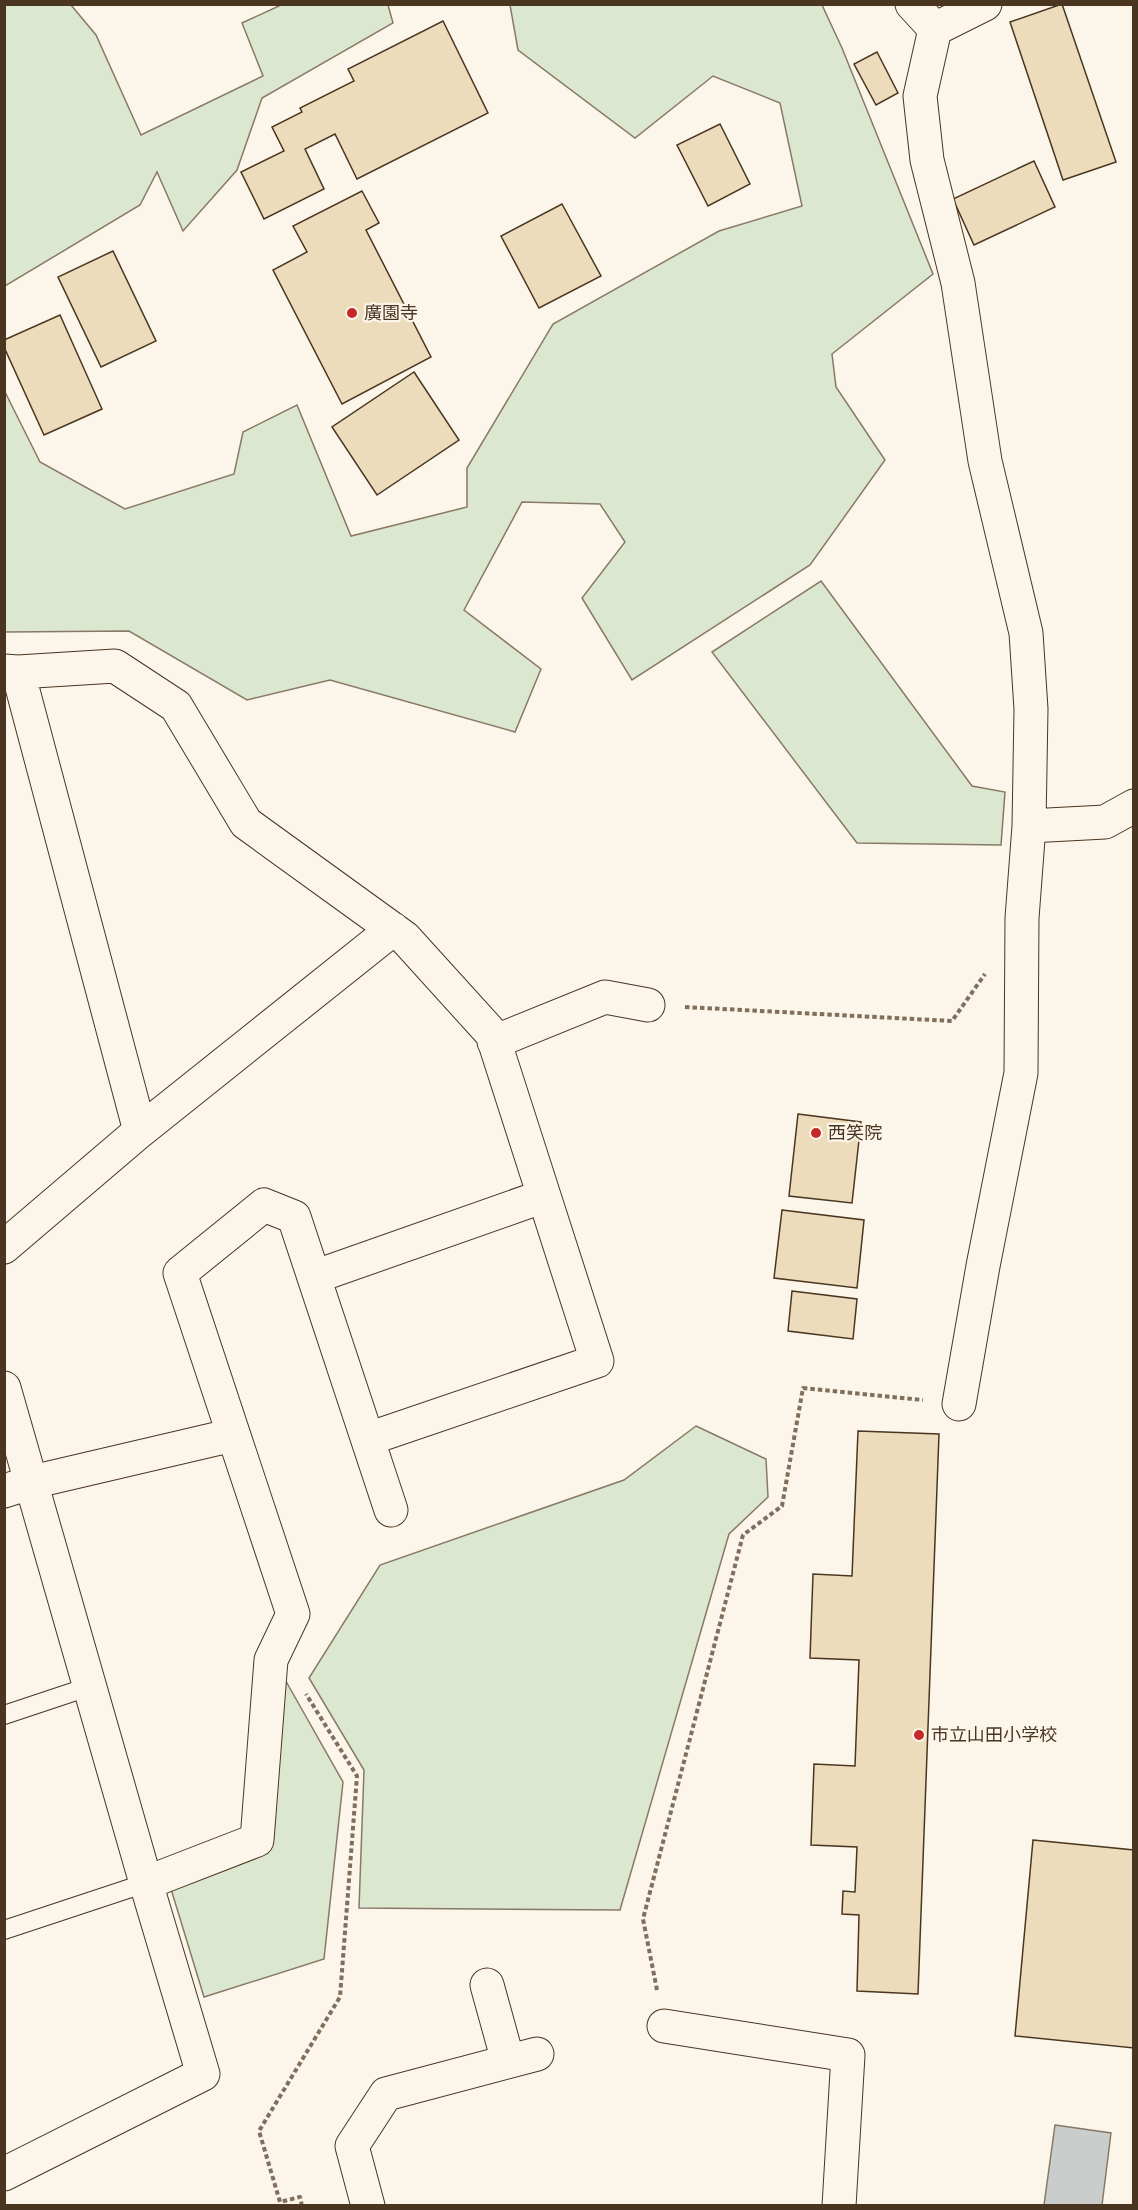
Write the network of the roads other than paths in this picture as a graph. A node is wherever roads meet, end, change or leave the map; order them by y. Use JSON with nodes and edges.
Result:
{"nodes":[{"id":1,"x":912,"y":4,"type":"edge"},
{"id":2,"x":986,"y":4,"type":"edge"},
{"id":3,"x":935,"y":29,"type":"junction"},
{"id":4,"x":11,"y":672,"type":"edge"},
{"id":5,"x":1134,"y":806,"type":"edge"},
{"id":6,"x":1029,"y":826,"type":"junction"},
{"id":7,"x":393,"y":929,"type":"junction"},
{"id":8,"x":648,"y":1005,"type":"road end"},
{"id":9,"x":494,"y":1042,"type":"junction"},
{"id":10,"x":140,"y":1131,"type":"junction"},
{"id":11,"x":544,"y":1196,"type":"junction"},
{"id":12,"x":4,"y":1247,"type":"edge"},
{"id":13,"x":314,"y":1277,"type":"junction"},
{"id":14,"x":4,"y":1388,"type":"edge"},
{"id":15,"x":959,"y":1404,"type":"road end"},
{"id":16,"x":233,"y":1435,"type":"junction"},
{"id":17,"x":368,"y":1439,"type":"junction"},
{"id":18,"x":18,"y":1487,"type":"edge"},
{"id":19,"x":392,"y":1510,"type":"dead end"},
{"id":20,"x":91,"y":1686,"type":"junction"},
{"id":21,"x":4,"y":1715,"type":"edge"},
{"id":22,"x":146,"y":1882,"type":"junction"},
{"id":23,"x":4,"y":1930,"type":"edge"},
{"id":24,"x":488,"y":1985,"type":"dead end"},
{"id":25,"x":664,"y":2026,"type":"road end"},
{"id":26,"x":4,"y":2175,"type":"edge"},
{"id":27,"x":368,"y":2205,"type":"edge"},
{"id":28,"x":839,"y":2205,"type":"edge"}],
"edges":[{"from":1,"to":3,"type":"street"},
{"from":2,"to":3,"type":"street"},
{"from":3,"to":6,"type":"street"},
{"from":4,"to":7,"type":"street"},
{"from":4,"to":10,"type":"street"},
{"from":5,"to":6,"type":"street"},
{"from":6,"to":15,"type":"street"},
{"from":7,"to":9,"type":"street"},
{"from":7,"to":10,"type":"street"},
{"from":8,"to":9,"type":"street"},
{"from":9,"to":11,"type":"street"},
{"from":10,"to":12,"type":"street"},
{"from":11,"to":13,"type":"street"},
{"from":11,"to":17,"type":"street"},
{"from":13,"to":16,"type":"street"},
{"from":13,"to":17,"type":"street"},
{"from":14,"to":18,"type":"street"},
{"from":16,"to":18,"type":"street"},
{"from":16,"to":22,"type":"street"},
{"from":17,"to":19,"type":"street"},
{"from":18,"to":20,"type":"street"},
{"from":20,"to":21,"type":"lane"},
{"from":20,"to":22,"type":"street"},
{"from":22,"to":23,"type":"lane"},
{"from":22,"to":26,"type":"street"},
{"from":24,"to":27,"type":"street"},
{"from":25,"to":28,"type":"street"}]}
